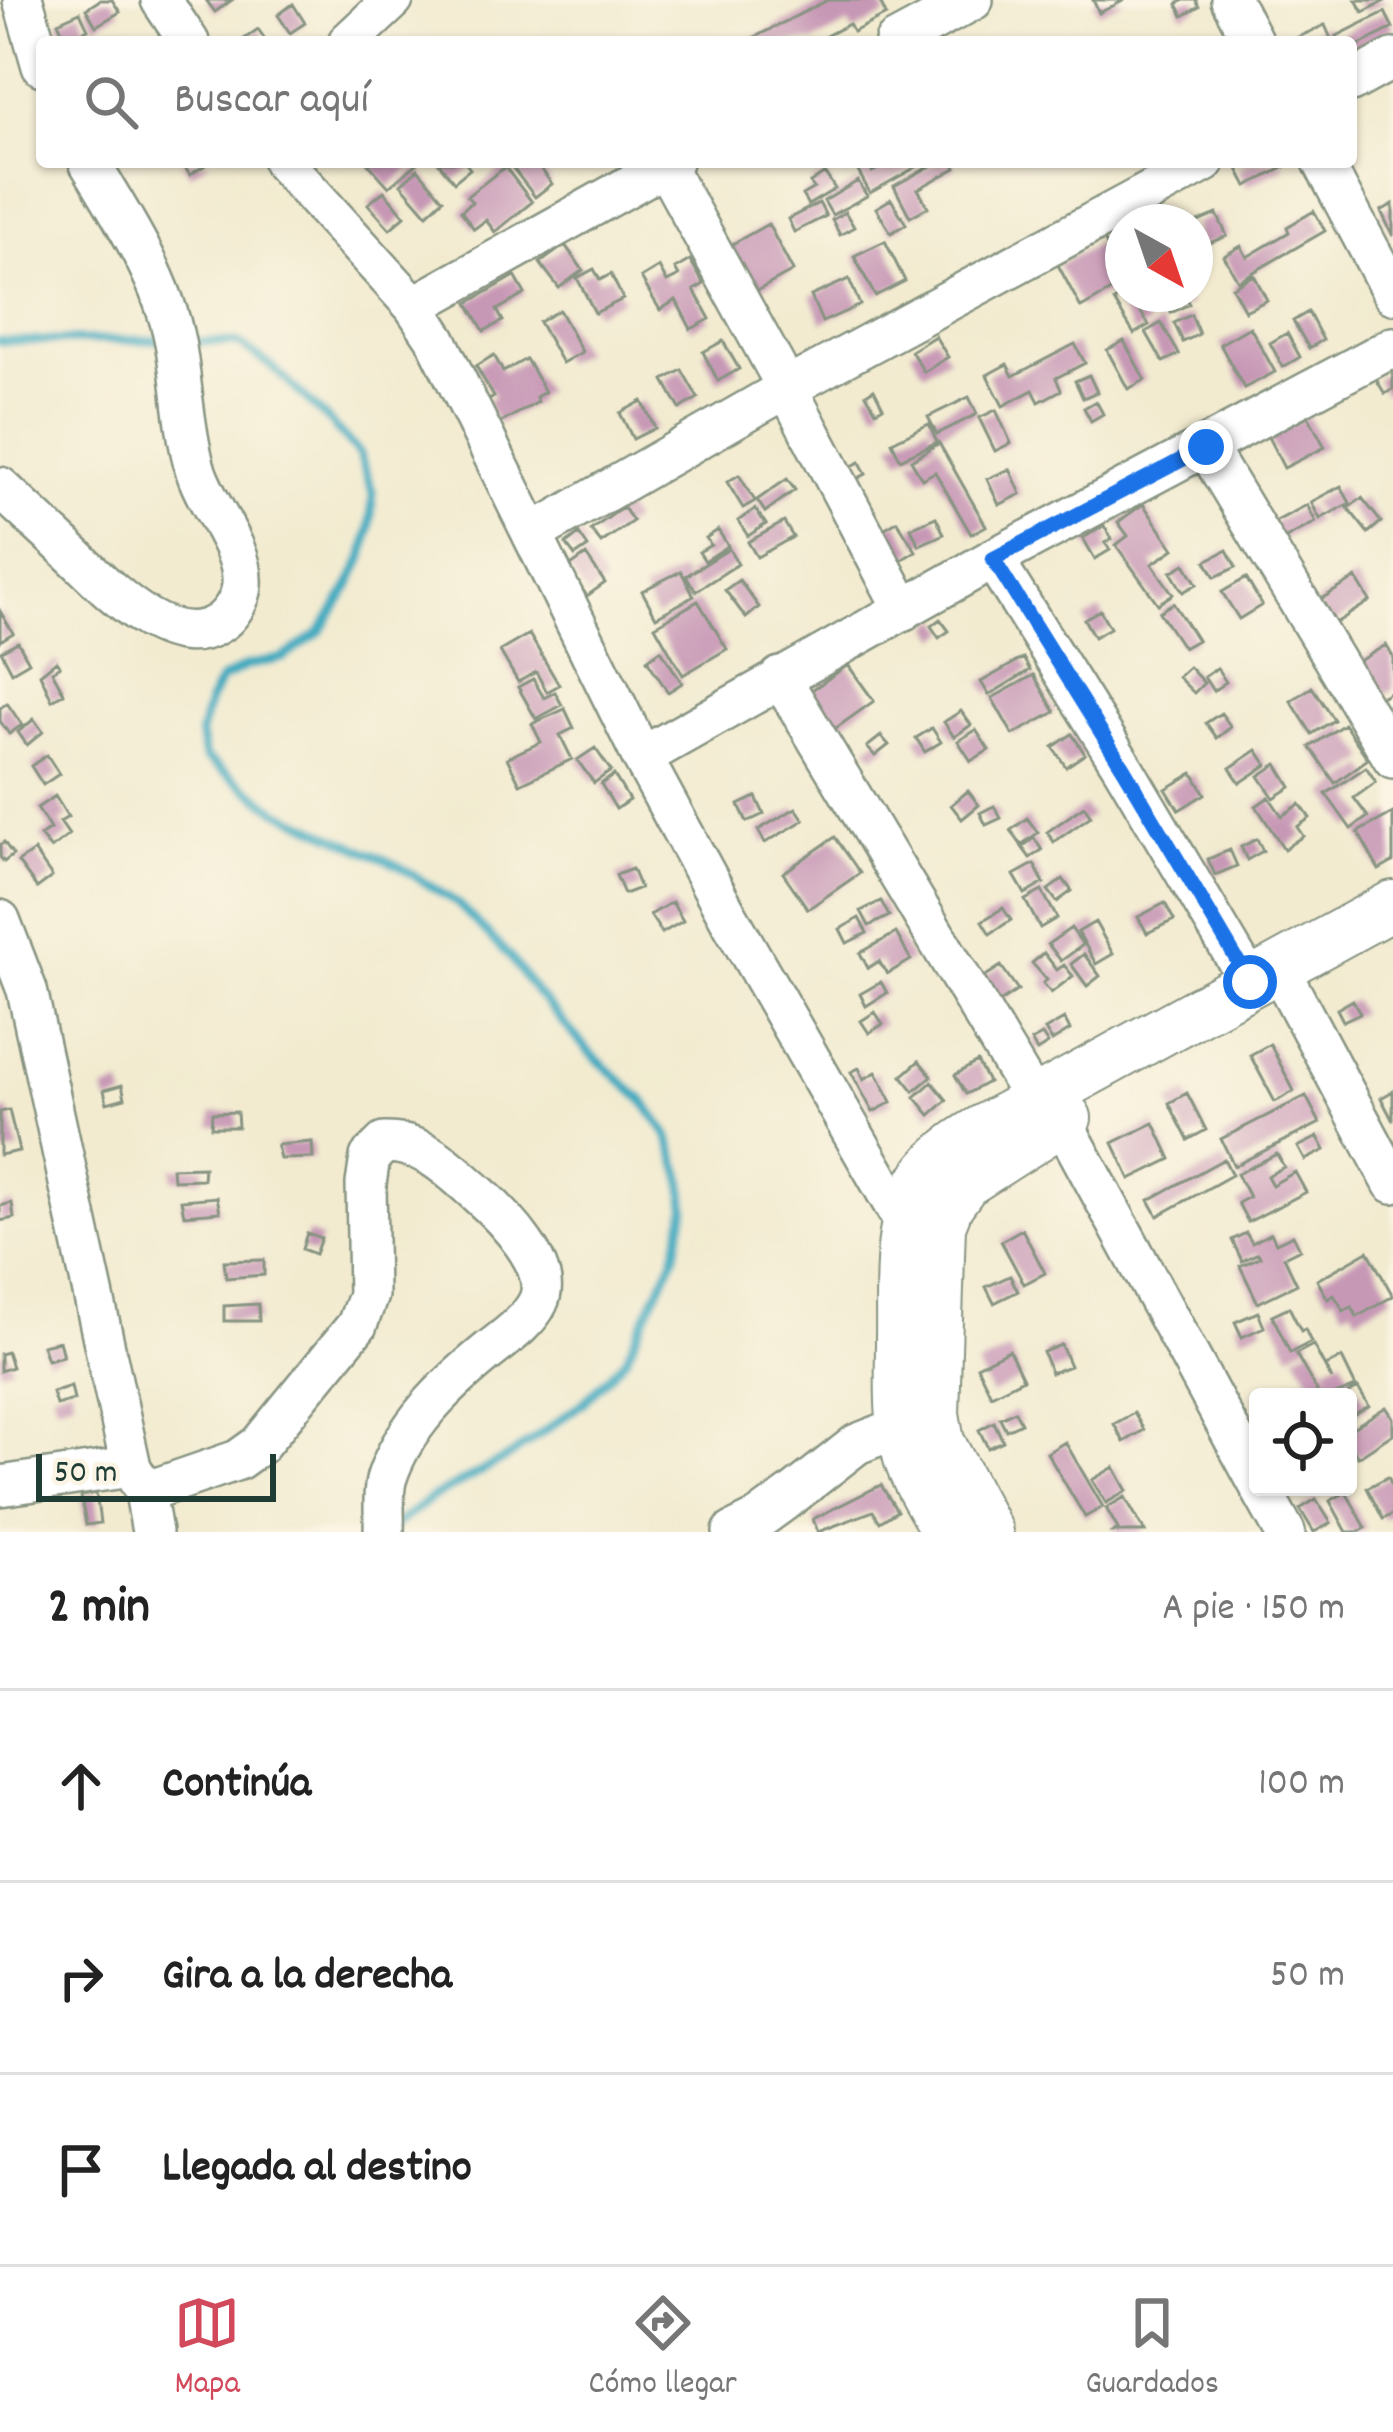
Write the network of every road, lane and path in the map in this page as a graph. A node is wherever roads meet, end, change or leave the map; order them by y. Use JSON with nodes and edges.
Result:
{"nodes":[{"id":1,"x":23,"y":0,"type":"edge"},
{"id":2,"x":160,"y":0,"type":"edge"},
{"id":3,"x":393,"y":0,"type":"edge"},
{"id":4,"x":973,"y":0,"type":"edge"},
{"id":5,"x":1231,"y":0,"type":"edge"},
{"id":6,"x":185,"y":36,"type":"edge"},
{"id":7,"x":354,"y":36,"type":"edge"},
{"id":8,"x":906,"y":36,"type":"edge"},
{"id":9,"x":1250,"y":36,"type":"edge"},
{"id":10,"x":36,"y":45,"type":"edge"},
{"id":11,"x":1393,"y":59,"type":"edge"},
{"id":12,"x":1357,"y":79,"type":"edge"},
{"id":13,"x":93,"y":168,"type":"edge"},
{"id":14,"x":288,"y":168,"type":"edge"},
{"id":15,"x":661,"y":168,"type":"edge"},
{"id":16,"x":670,"y":168,"type":"edge"},
{"id":17,"x":1194,"y":168,"type":"edge"},
{"id":18,"x":1326,"y":168,"type":"edge"},
{"id":19,"x":1393,"y":294,"type":"edge"},
{"id":20,"x":414,"y":306,"type":"junction"},
{"id":21,"x":1393,"y":347,"type":"edge"},
{"id":22,"x":787,"y":388,"type":"junction"},
{"id":23,"x":1206,"y":447,"type":"junction"},
{"id":24,"x":0,"y":487,"type":"edge"},
{"id":25,"x":532,"y":534,"type":"junction"},
{"id":26,"x":993,"y":559,"type":"junction"},
{"id":27,"x":904,"y":610,"type":"junction"},
{"id":28,"x":781,"y":677,"type":"junction"},
{"id":29,"x":642,"y":757,"type":"junction"},
{"id":30,"x":1393,"y":758,"type":"edge"},
{"id":31,"x":1393,"y":905,"type":"edge"},
{"id":32,"x":0,"y":920,"type":"edge"},
{"id":33,"x":1393,"y":942,"type":"edge"},
{"id":34,"x":1274,"y":981,"type":"junction"},
{"id":35,"x":14,"y":992,"type":"edge"},
{"id":36,"x":1048,"y":1110,"type":"junction"},
{"id":37,"x":1393,"y":1183,"type":"edge"},
{"id":38,"x":906,"y":1226,"type":"junction"},
{"id":39,"x":917,"y":1420,"type":"junction"},
{"id":40,"x":1249,"y":1467,"type":"edge"},
{"id":41,"x":138,"y":1479,"type":"junction"},
{"id":42,"x":0,"y":1486,"type":"edge"},
{"id":43,"x":1265,"y":1496,"type":"edge"},
{"id":44,"x":152,"y":1532,"type":"edge"},
{"id":45,"x":384,"y":1532,"type":"edge"},
{"id":46,"x":734,"y":1532,"type":"edge"},
{"id":47,"x":946,"y":1532,"type":"edge"},
{"id":48,"x":988,"y":1532,"type":"edge"},
{"id":49,"x":1285,"y":1532,"type":"edge"}],
"edges":[{"from":1,"to":10,"type":"street"},
{"from":2,"to":6,"type":"street"},
{"from":3,"to":7,"type":"street"},
{"from":4,"to":8,"type":"street"},
{"from":5,"to":9,"type":"street"},
{"from":11,"to":12,"type":"street"},
{"from":13,"to":24,"type":"street"},
{"from":14,"to":20,"type":"street"},
{"from":15,"to":20,"type":"street"},
{"from":16,"to":22,"type":"street"},
{"from":17,"to":22,"type":"street"},
{"from":18,"to":19,"type":"street"},
{"from":20,"to":25,"type":"street"},
{"from":21,"to":23,"type":"street"},
{"from":22,"to":25,"type":"street"},
{"from":22,"to":27,"type":"street"},
{"from":23,"to":26,"type":"street"},
{"from":23,"to":30,"type":"street"},
{"from":25,"to":29,"type":"street"},
{"from":26,"to":27,"type":"street"},
{"from":26,"to":34,"type":"street"},
{"from":27,"to":28,"type":"street"},
{"from":28,"to":29,"type":"street"},
{"from":28,"to":36,"type":"street"},
{"from":29,"to":38,"type":"street"},
{"from":31,"to":34,"type":"street"},
{"from":32,"to":35,"type":"street"},
{"from":33,"to":34,"type":"street"},
{"from":34,"to":36,"type":"street"},
{"from":34,"to":37,"type":"street"},
{"from":35,"to":41,"type":"street"},
{"from":36,"to":38,"type":"street"},
{"from":36,"to":39,"type":"street"},
{"from":36,"to":40,"type":"street"},
{"from":38,"to":39,"type":"street"},
{"from":39,"to":46,"type":"street"},
{"from":39,"to":47,"type":"street"},
{"from":39,"to":48,"type":"street"},
{"from":41,"to":42,"type":"street"},
{"from":41,"to":44,"type":"street"},
{"from":41,"to":45,"type":"street"},
{"from":43,"to":49,"type":"street"}]}
